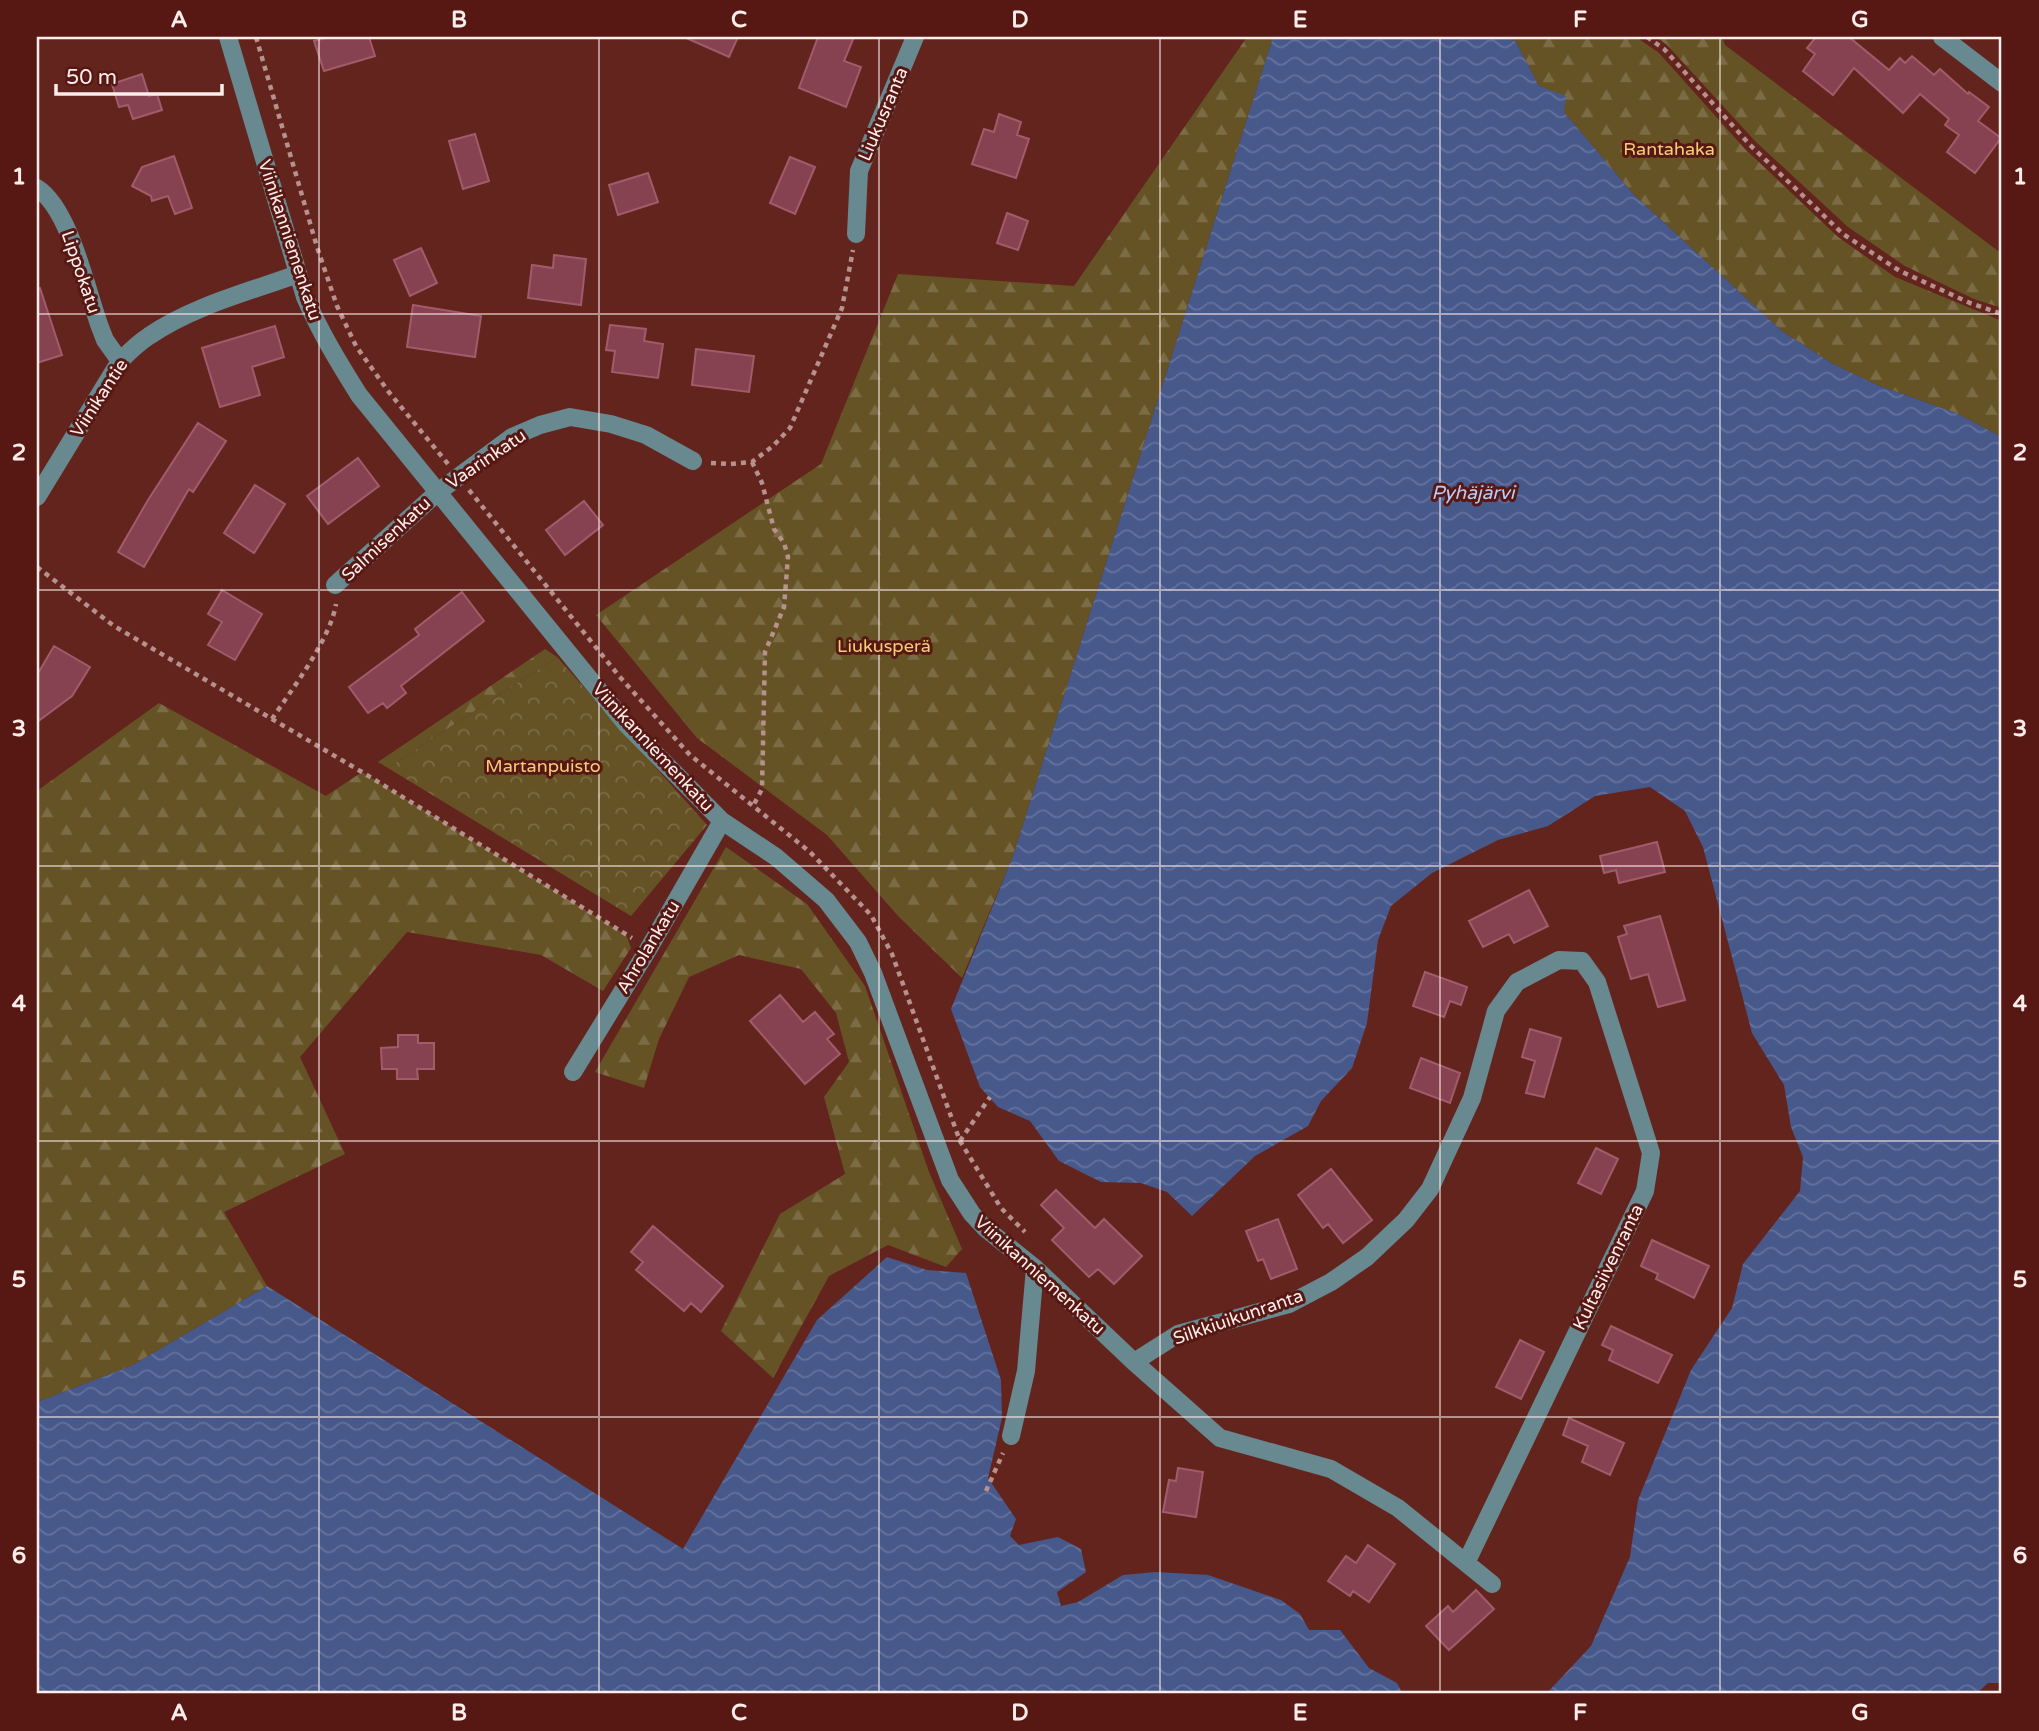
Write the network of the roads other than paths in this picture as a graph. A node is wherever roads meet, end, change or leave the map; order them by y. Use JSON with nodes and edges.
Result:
{"nodes":[{"id":1,"x":228,"y":37,"type":"edge"},
{"id":2,"x":915,"y":37,"type":"edge"},
{"id":3,"x":1942,"y":37,"type":"edge"},
{"id":4,"x":2002,"y":83,"type":"edge"},
{"id":5,"x":37,"y":188,"type":"edge"},
{"id":6,"x":856,"y":234,"type":"road end"},
{"id":7,"x":298,"y":274,"type":"junction"},
{"id":8,"x":120,"y":361,"type":"junction"},
{"id":9,"x":693,"y":461,"type":"road end"},
{"id":10,"x":438,"y":492,"type":"junction"},
{"id":11,"x":37,"y":497,"type":"edge"},
{"id":12,"x":335,"y":585,"type":"road end"},
{"id":13,"x":722,"y":821,"type":"junction"},
{"id":14,"x":1582,"y":961,"type":"joint"},
{"id":15,"x":573,"y":1072,"type":"dead end"},
{"id":16,"x":1034,"y":1268,"type":"junction"},
{"id":17,"x":1134,"y":1362,"type":"junction"},
{"id":18,"x":1011,"y":1436,"type":"road end"},
{"id":19,"x":1466,"y":1563,"type":"junction"},
{"id":20,"x":1492,"y":1584,"type":"dead end"}],
"edges":[{"from":1,"to":7,"type":"street","name":"Viinikanniemenkatu"},
{"from":2,"to":6,"type":"street","name":"Liukusranta"},
{"from":3,"to":4,"type":"street"},
{"from":5,"to":8,"type":"street","name":"Lippokatu"},
{"from":7,"to":8,"type":"street","name":"Viinikantie"},
{"from":7,"to":10,"type":"street","name":"Viinikanniemenkatu"},
{"from":8,"to":11,"type":"street","name":"Viinikantie"},
{"from":9,"to":10,"type":"street","name":"Vaarinkatu"},
{"from":10,"to":12,"type":"street","name":"Salmisenkatu"},
{"from":10,"to":13,"type":"street","name":"Viinikanniemenkatu"},
{"from":13,"to":15,"type":"street","name":"Ahrolankatu"},
{"from":13,"to":16,"type":"street","name":"Viinikanniemenkatu"},
{"from":14,"to":17,"type":"street","name":"Silkkiuikunranta"},
{"from":14,"to":19,"type":"street","name":"Kultasiivenranta"},
{"from":16,"to":17,"type":"street","name":"Viinikanniemenkatu"},
{"from":16,"to":18,"type":"street"},
{"from":17,"to":19,"type":"street","name":"Viinikanniemenkatu"},
{"from":19,"to":20,"type":"street","name":"Viinikanniemenkatu"}]}
